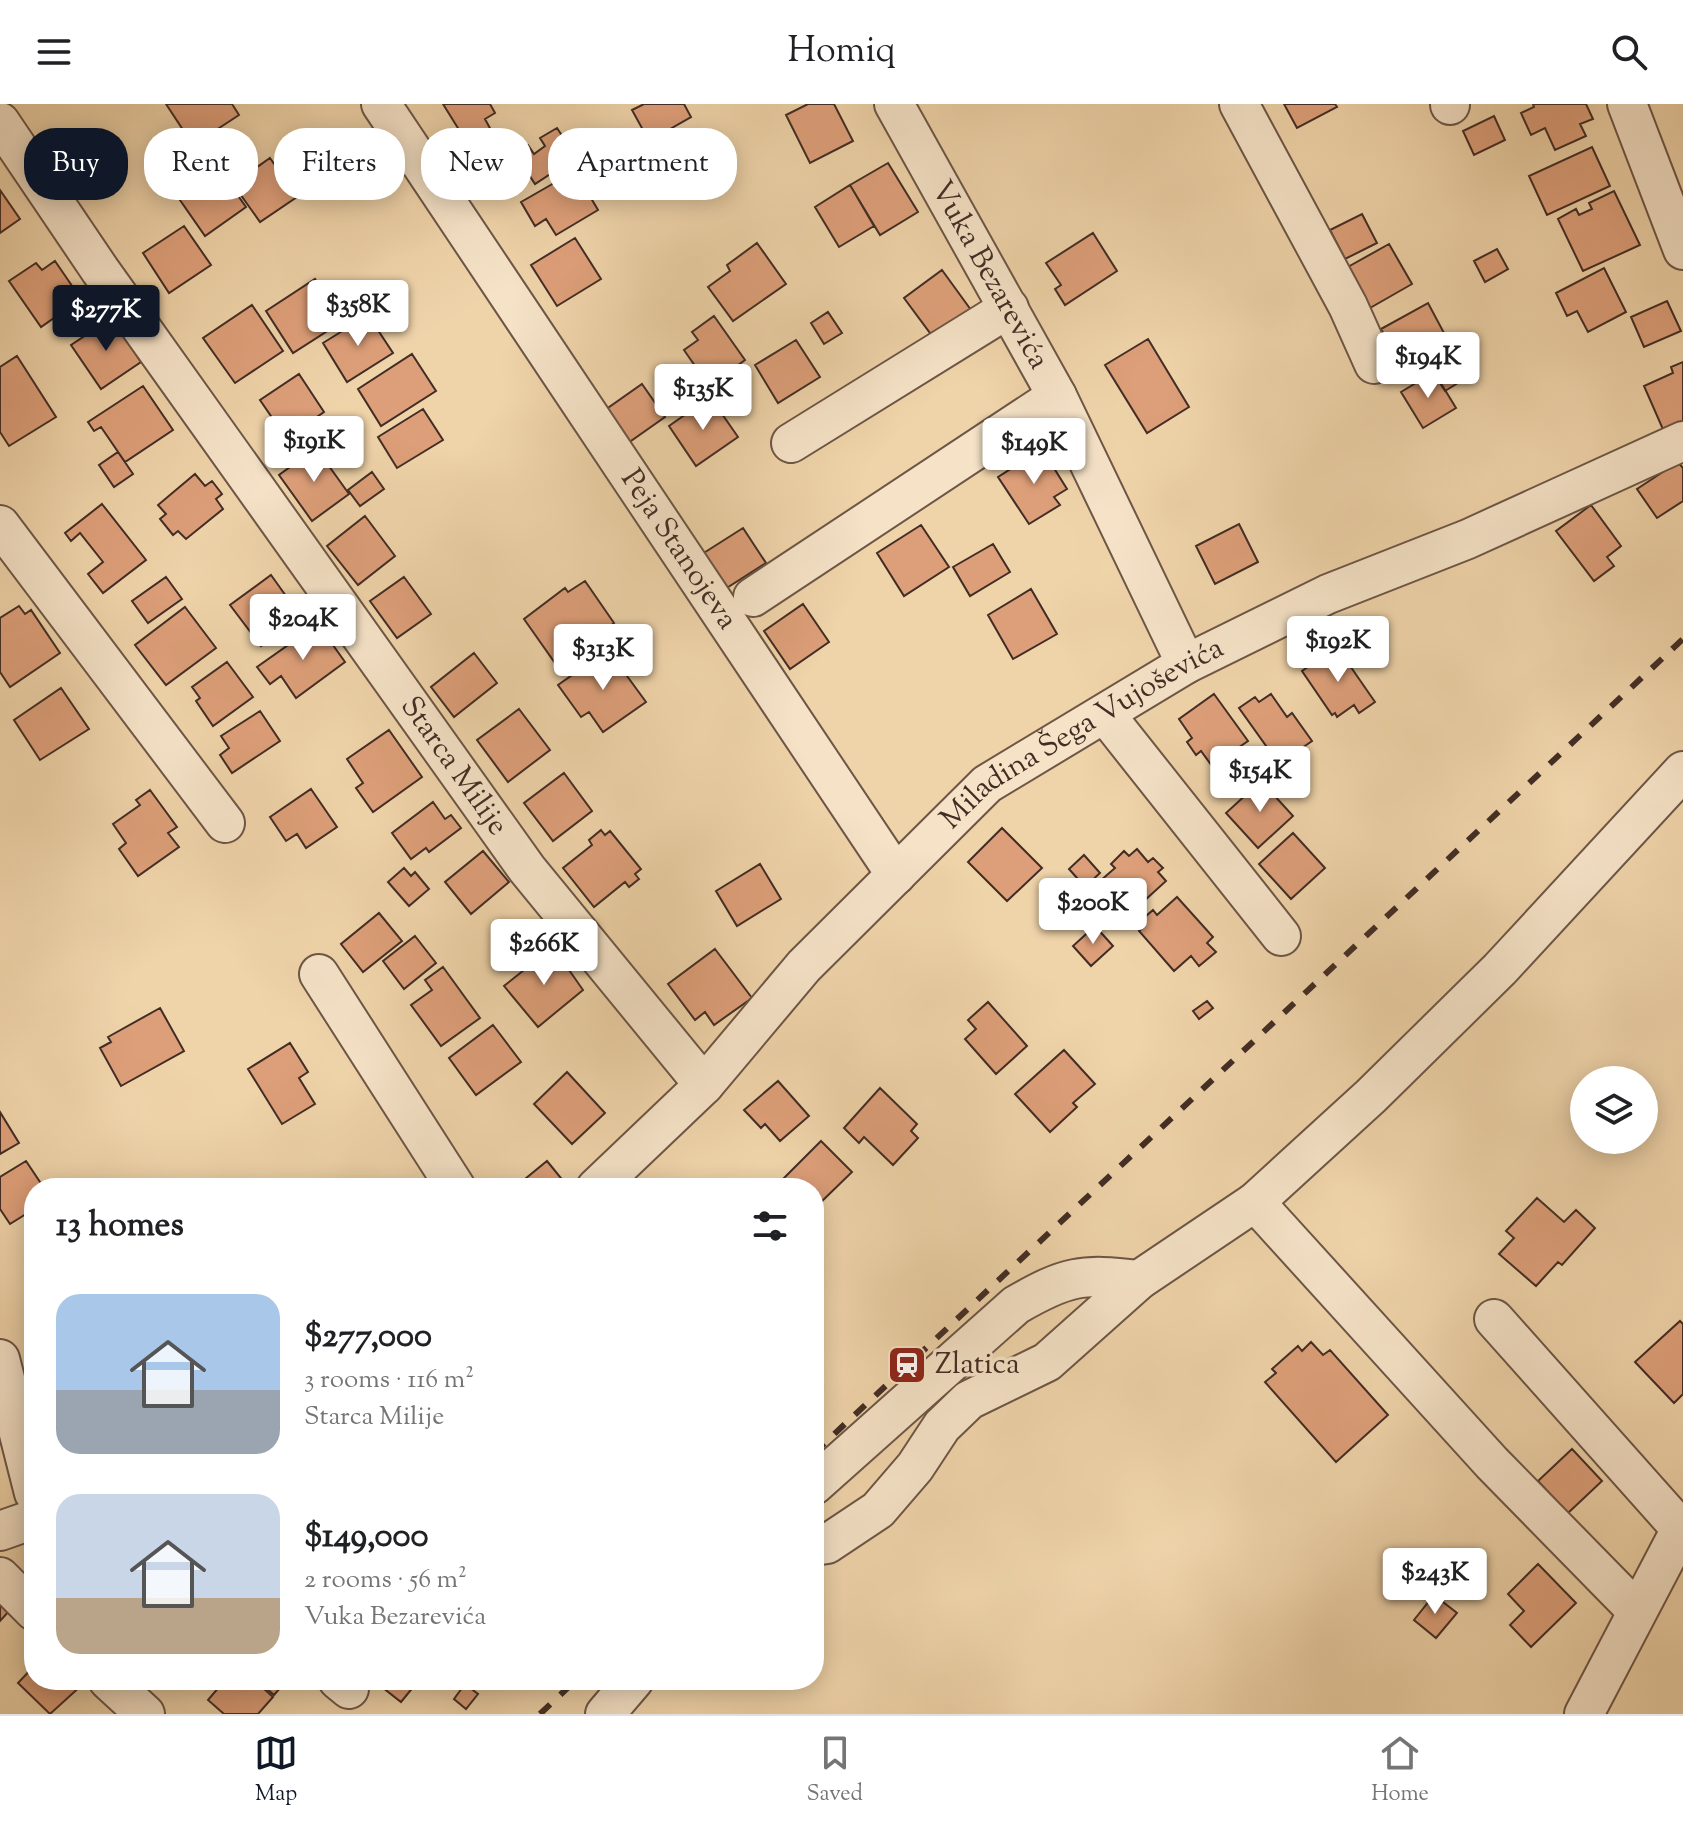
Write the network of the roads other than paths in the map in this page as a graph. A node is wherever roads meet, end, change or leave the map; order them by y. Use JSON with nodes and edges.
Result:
{"nodes":[{"id":1,"x":381,"y":104,"type":"edge"},
{"id":2,"x":894,"y":104,"type":"edge"},
{"id":3,"x":1239,"y":104,"type":"edge"},
{"id":4,"x":1627,"y":104,"type":"edge"},
{"id":5,"x":0,"y":122,"type":"edge"},
{"id":6,"x":1683,"y":250,"type":"edge"},
{"id":7,"x":1009,"y":308,"type":"junction"},
{"id":8,"x":1374,"y":364,"type":"dead end"},
{"id":9,"x":1057,"y":396,"type":"junction"},
{"id":10,"x":1683,"y":441,"type":"edge"},
{"id":11,"x":791,"y":443,"type":"dead end"},
{"id":12,"x":0,"y":525,"type":"edge"},
{"id":13,"x":753,"y":597,"type":"dead end"},
{"id":14,"x":1186,"y":664,"type":"junction"},
{"id":15,"x":1105,"y":714,"type":"junction"},
{"id":16,"x":1683,"y":771,"type":"edge"},
{"id":17,"x":225,"y":823,"type":"dead end"},
{"id":18,"x":896,"y":875,"type":"junction"},
{"id":19,"x":1281,"y":936,"type":"dead end"},
{"id":20,"x":319,"y":974,"type":"dead end"},
{"id":21,"x":704,"y":1085,"type":"junction"},
{"id":22,"x":450,"y":1178,"type":"edge"},
{"id":23,"x":606,"y":1178,"type":"edge"},
{"id":24,"x":1255,"y":1202,"type":"junction"},
{"id":25,"x":1139,"y":1280,"type":"junction"},
{"id":26,"x":1494,"y":1319,"type":"dead end"},
{"id":27,"x":0,"y":1359,"type":"edge"},
{"id":28,"x":24,"y":1454,"type":"edge"},
{"id":29,"x":824,"y":1476,"type":"edge"},
{"id":30,"x":24,"y":1523,"type":"edge"},
{"id":31,"x":1682,"y":1527,"type":"edge"},
{"id":32,"x":0,"y":1531,"type":"edge"},
{"id":33,"x":824,"y":1544,"type":"edge"},
{"id":34,"x":0,"y":1577,"type":"edge"},
{"id":35,"x":24,"y":1601,"type":"edge"},
{"id":36,"x":1637,"y":1611,"type":"junction"},
{"id":37,"x":119,"y":1690,"type":"edge"},
{"id":38,"x":625,"y":1690,"type":"edge"},
{"id":39,"x":145,"y":1714,"type":"edge"},
{"id":40,"x":605,"y":1714,"type":"edge"},
{"id":41,"x":1584,"y":1714,"type":"edge"}],
"edges":[{"from":1,"to":18,"type":"street","name":"Peja Stanojeva"},
{"from":2,"to":7,"type":"street","name":"Vuka Bezarevića"},
{"from":3,"to":8,"type":"street"},
{"from":4,"to":6,"type":"street"},
{"from":5,"to":21,"type":"street","name":"Starca Milije"},
{"from":7,"to":9,"type":"street","name":"Vuka Bezarevića"},
{"from":7,"to":11,"type":"street"},
{"from":9,"to":13,"type":"street"},
{"from":9,"to":14,"type":"street","name":"Vuka Bezarevića"},
{"from":10,"to":14,"type":"street","name":"Miladina Šega Vujoševića"},
{"from":12,"to":17,"type":"street"},
{"from":14,"to":15,"type":"street","name":"Miladina Šega Vujoševića"},
{"from":15,"to":18,"type":"street","name":"Miladina Šega Vujoševića"},
{"from":15,"to":19,"type":"street"},
{"from":16,"to":24,"type":"street"},
{"from":18,"to":21,"type":"street","name":"Miladina Šega Vujoševića"},
{"from":20,"to":22,"type":"street"},
{"from":21,"to":23,"type":"street","name":"Miladina Šega Vujoševića"},
{"from":24,"to":25,"type":"street"},
{"from":24,"to":36,"type":"street"},
{"from":25,"to":29,"type":"street"},
{"from":25,"to":33,"type":"street"},
{"from":26,"to":31,"type":"street"},
{"from":27,"to":28,"type":"street"},
{"from":30,"to":32,"type":"street"},
{"from":31,"to":36,"type":"street"},
{"from":34,"to":35,"type":"street"},
{"from":36,"to":41,"type":"street"},
{"from":37,"to":39,"type":"street"},
{"from":38,"to":40,"type":"street"}]}
